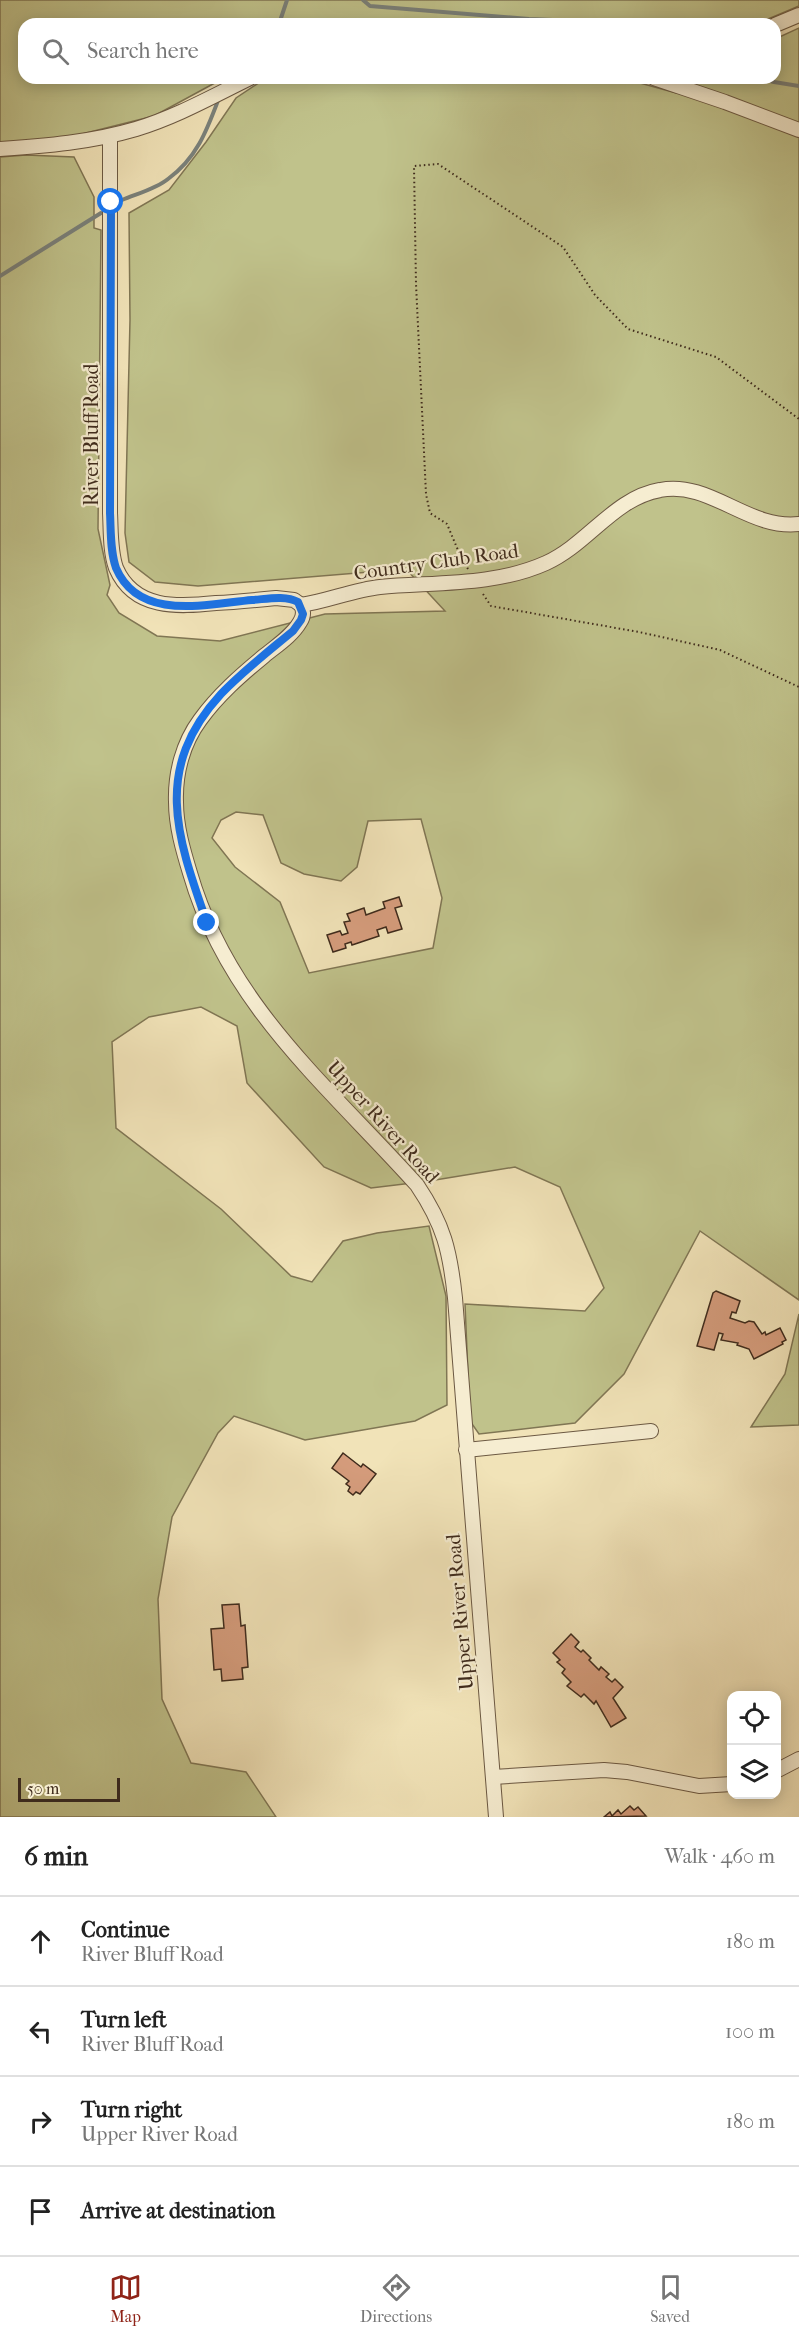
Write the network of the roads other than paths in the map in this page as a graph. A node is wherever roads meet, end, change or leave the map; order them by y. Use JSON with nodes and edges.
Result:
{"nodes":[{"id":1,"x":799,"y":15,"type":"edge"},
{"id":2,"x":781,"y":22,"type":"edge"},
{"id":3,"x":238,"y":84,"type":"edge"},
{"id":4,"x":683,"y":84,"type":"edge"},
{"id":5,"x":799,"y":130,"type":"edge"},
{"id":6,"x":110,"y":136,"type":"junction"},
{"id":7,"x":0,"y":149,"type":"edge"},
{"id":8,"x":799,"y":524,"type":"edge"},
{"id":9,"x":301,"y":605,"type":"junction"},
{"id":10,"x":651,"y":1431,"type":"dead end"},
{"id":11,"x":466,"y":1449,"type":"junction"},
{"id":12,"x":799,"y":1759,"type":"edge"},
{"id":13,"x":781,"y":1769,"type":"edge"},
{"id":14,"x":493,"y":1777,"type":"junction"},
{"id":15,"x":727,"y":1784,"type":"edge"},
{"id":16,"x":496,"y":1817,"type":"edge"}],
"edges":[{"from":1,"to":2,"type":"street"},
{"from":3,"to":6,"type":"street"},
{"from":4,"to":5,"type":"street"},
{"from":6,"to":7,"type":"street"},
{"from":6,"to":9,"type":"street","name":"River Bluff Road"},
{"from":8,"to":9,"type":"street","name":"Country Club Road"},
{"from":9,"to":11,"type":"street","name":"Upper River Road"},
{"from":10,"to":11,"type":"street"},
{"from":11,"to":14,"type":"street","name":"Upper River Road"},
{"from":12,"to":13,"type":"street"},
{"from":14,"to":15,"type":"street"},
{"from":14,"to":16,"type":"street","name":"Upper River Road"}]}
